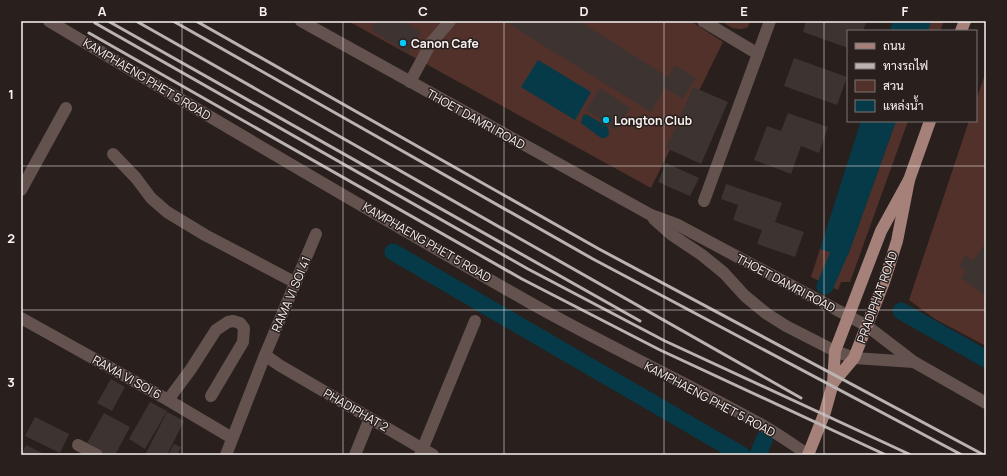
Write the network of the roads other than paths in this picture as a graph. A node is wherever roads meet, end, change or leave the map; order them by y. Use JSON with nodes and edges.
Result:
{"nodes":[{"id":1,"x":49,"y":21,"type":"edge"},
{"id":2,"x":301,"y":21,"type":"edge"},
{"id":3,"x":450,"y":21,"type":"edge"},
{"id":4,"x":703,"y":21,"type":"edge"},
{"id":5,"x":770,"y":21,"type":"edge"},
{"id":6,"x":758,"y":54,"type":"junction"},
{"id":7,"x":410,"y":82,"type":"junction"},
{"id":8,"x":66,"y":108,"type":"dead end"},
{"id":9,"x":930,"y":122,"type":"edge"},
{"id":10,"x":113,"y":154,"type":"dead end"},
{"id":11,"x":909,"y":180,"type":"junction"},
{"id":12,"x":21,"y":190,"type":"edge"},
{"id":13,"x":704,"y":201,"type":"dead end"},
{"id":14,"x":651,"y":215,"type":"junction"},
{"id":15,"x":316,"y":234,"type":"dead end"},
{"id":16,"x":296,"y":283,"type":"junction"},
{"id":17,"x":849,"y":317,"type":"junction"},
{"id":18,"x":21,"y":318,"type":"edge"},
{"id":19,"x":475,"y":321,"type":"dead end"},
{"id":20,"x":867,"y":326,"type":"junction"},
{"id":21,"x":835,"y":351,"type":"junction"},
{"id":22,"x":265,"y":355,"type":"junction"},
{"id":23,"x":854,"y":358,"type":"junction"},
{"id":24,"x":914,"y":362,"type":"junction"},
{"id":25,"x":833,"y":383,"type":"junction"},
{"id":26,"x":211,"y":396,"type":"dead end"},
{"id":27,"x":168,"y":400,"type":"junction"},
{"id":28,"x":986,"y":403,"type":"edge"},
{"id":29,"x":370,"y":418,"type":"junction"},
{"id":30,"x":232,"y":438,"type":"junction"},
{"id":31,"x":78,"y":445,"type":"dead end"},
{"id":32,"x":425,"y":453,"type":"edge"},
{"id":33,"x":97,"y":455,"type":"edge"},
{"id":34,"x":226,"y":455,"type":"edge"},
{"id":35,"x":355,"y":455,"type":"edge"},
{"id":36,"x":808,"y":455,"type":"edge"}],
"edges":[{"from":1,"to":36,"type":"street","name":"KAMPHAENG PHET 5 ROAD"},
{"from":2,"to":7,"type":"street","name":"THOET DAMRI ROAD"},
{"from":3,"to":7,"type":"street"},
{"from":4,"to":6,"type":"street"},
{"from":5,"to":6,"type":"street"},
{"from":6,"to":13,"type":"street"},
{"from":7,"to":14,"type":"street","name":"THOET DAMRI ROAD"},
{"from":8,"to":12,"type":"street"},
{"from":9,"to":11,"type":"main road","name":"PRADIPHAT ROAD"},
{"from":10,"to":16,"type":"street"},
{"from":11,"to":17,"type":"main road","name":"PRADIPHAT ROAD"},
{"from":11,"to":20,"type":"main road","name":"PRADIPHAT ROAD"},
{"from":14,"to":17,"type":"street","name":"THOET DAMRI ROAD"},
{"from":14,"to":21,"type":"street","name":"THOET DAMRI ROAD"},
{"from":15,"to":16,"type":"street","name":"RAMA VI SOI 41"},
{"from":16,"to":22,"type":"street","name":"RAMA VI SOI 41"},
{"from":17,"to":20,"type":"street","name":"THOET DAMRI ROAD"},
{"from":17,"to":21,"type":"main road","name":"PRADIPHAT ROAD"},
{"from":18,"to":27,"type":"street","name":"RAMA VI SOI 6"},
{"from":19,"to":32,"type":"street"},
{"from":20,"to":23,"type":"main road","name":"PRADIPHAT ROAD"},
{"from":20,"to":24,"type":"street","name":"THOET DAMRI ROAD"},
{"from":21,"to":23,"type":"street","name":"THOET DAMRI ROAD"},
{"from":21,"to":25,"type":"main road","name":"PRADIPHAT ROAD"},
{"from":22,"to":29,"type":"street","name":"PHADIPHAT 2"},
{"from":22,"to":30,"type":"street","name":"RAMA VI SOI 41"},
{"from":23,"to":24,"type":"street","name":"THOET DAMRI ROAD"},
{"from":23,"to":25,"type":"main road","name":"PRADIPHAT ROAD"},
{"from":24,"to":28,"type":"street","name":"THOET DAMRI ROAD"},
{"from":25,"to":36,"type":"main road","name":"PRADIPHAT ROAD"},
{"from":26,"to":27,"type":"street"},
{"from":27,"to":30,"type":"street","name":"RAMA VI SOI 6"},
{"from":29,"to":32,"type":"street","name":"PHADIPHAT 2"},
{"from":29,"to":35,"type":"street"},
{"from":30,"to":34,"type":"street","name":"RAMA VI SOI 41"},
{"from":31,"to":33,"type":"street"}]}
